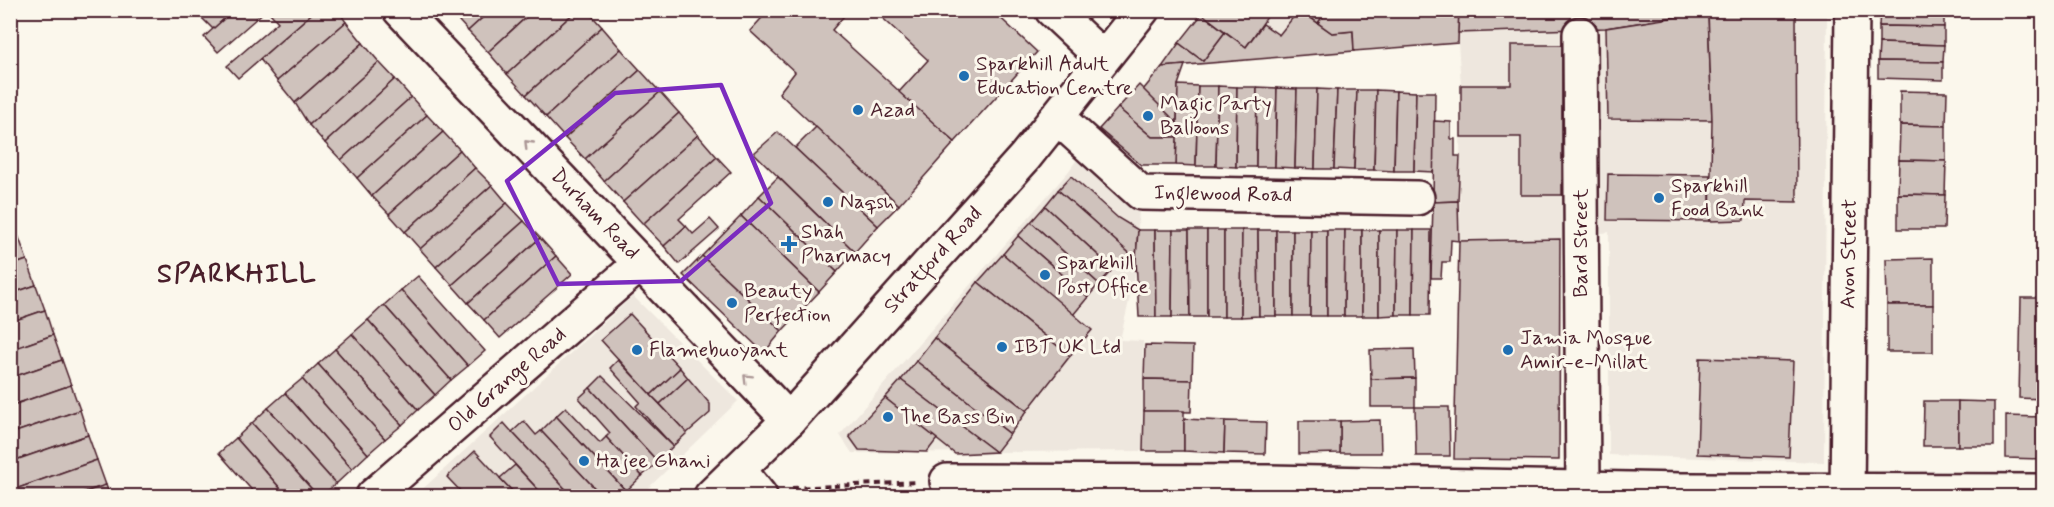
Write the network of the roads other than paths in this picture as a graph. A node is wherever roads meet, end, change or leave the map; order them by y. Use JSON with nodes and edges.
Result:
{"nodes":[{"id":1,"x":400,"y":10,"type":"edge"},
{"id":2,"x":1052,"y":10,"type":"edge"},
{"id":3,"x":1142,"y":10,"type":"edge"},
{"id":4,"x":1851,"y":10,"type":"edge"},
{"id":5,"x":1580,"y":34,"type":"dead end"},
{"id":6,"x":1103,"y":58,"type":"junction"},
{"id":7,"x":1058,"y":118,"type":"junction"},
{"id":8,"x":1417,"y":198,"type":"dead end"},
{"id":9,"x":641,"y":263,"type":"junction"},
{"id":10,"x":789,"y":420,"type":"junction"},
{"id":11,"x":947,"y":481,"type":"road end"},
{"id":12,"x":751,"y":485,"type":"edge"},
{"id":13,"x":1583,"y":488,"type":"junction"},
{"id":14,"x":2043,"y":491,"type":"edge"},
{"id":15,"x":1847,"y":493,"type":"edge"},
{"id":16,"x":373,"y":496,"type":"edge"},
{"id":17,"x":711,"y":496,"type":"edge"}],
"edges":[{"from":9,"to":1,"type":"main road","name":"Durham Road","one_way":true},
{"from":2,"to":6,"type":"main road"},
{"from":3,"to":6,"type":"main road","name":"Stratford Road"},
{"from":4,"to":15,"type":"main road","name":"Avon Street"},
{"from":5,"to":13,"type":"main road","name":"Bard Street"},
{"from":6,"to":7,"type":"main road","name":"Stratford Road"},
{"from":7,"to":8,"type":"main road","name":"Inglewood Road"},
{"from":7,"to":10,"type":"main road","name":"Stratford Road"},
{"from":10,"to":9,"type":"main road","name":"Durham Road","one_way":true},
{"from":9,"to":16,"type":"main road","name":"Old Grange Road"},
{"from":10,"to":12,"type":"main road","name":"Stratford Road"},
{"from":11,"to":13,"type":"main road"},
{"from":12,"to":17,"type":"main road","name":"Stratford Road"},
{"from":13,"to":15,"type":"main road"},
{"from":14,"to":15,"type":"main road"}]}
